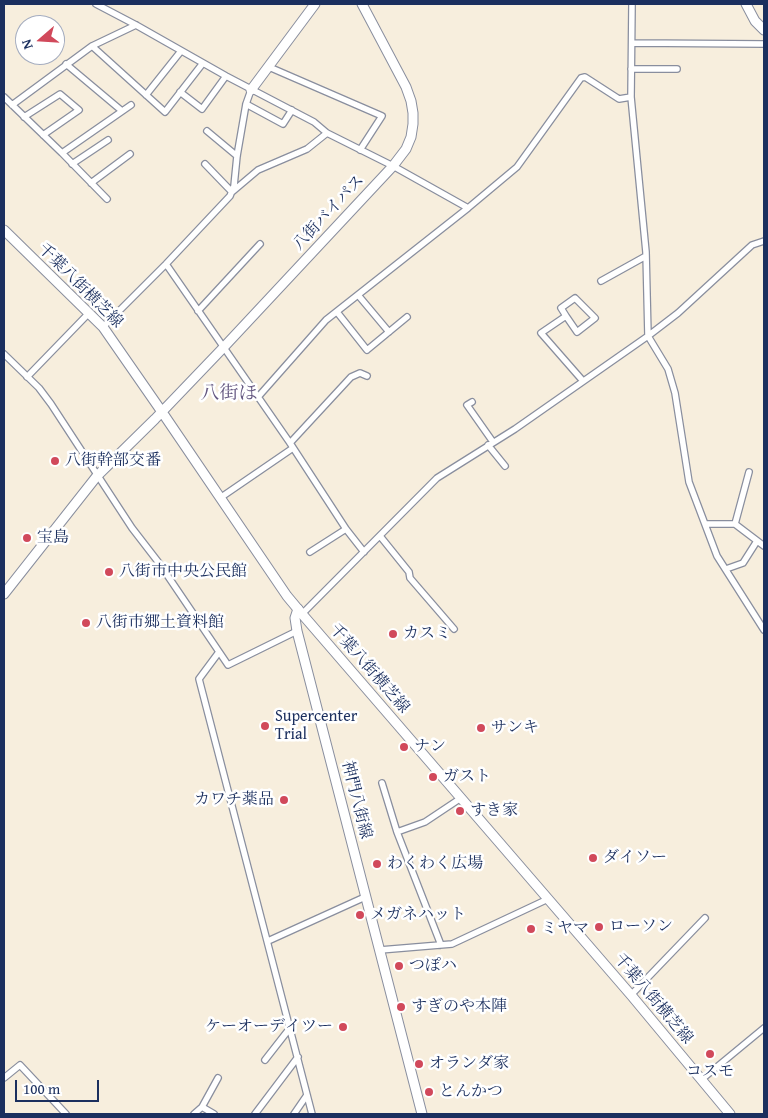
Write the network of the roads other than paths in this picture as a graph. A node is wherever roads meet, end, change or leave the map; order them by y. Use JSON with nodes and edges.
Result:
{"nodes":[{"id":1,"x":96,"y":4,"type":"edge"},
{"id":2,"x":315,"y":4,"type":"edge"},
{"id":3,"x":362,"y":4,"type":"edge"},
{"id":4,"x":632,"y":4,"type":"edge"},
{"id":5,"x":746,"y":4,"type":"edge"},
{"id":6,"x":136,"y":25,"type":"junction"},
{"id":7,"x":764,"y":30,"type":"edge"},
{"id":8,"x":632,"y":43,"type":"junction"},
{"id":9,"x":764,"y":44,"type":"edge"},
{"id":10,"x":92,"y":46,"type":"junction"},
{"id":11,"x":181,"y":51,"type":"junction"},
{"id":12,"x":203,"y":63,"type":"junction"},
{"id":13,"x":66,"y":64,"type":"junction"},
{"id":14,"x":269,"y":67,"type":"junction"},
{"id":15,"x":631,"y":69,"type":"junction"},
{"id":16,"x":677,"y":69,"type":"dead end"},
{"id":17,"x":226,"y":76,"type":"junction"},
{"id":18,"x":251,"y":90,"type":"junction"},
{"id":19,"x":180,"y":92,"type":"junction"},
{"id":20,"x":146,"y":95,"type":"junction"},
{"id":21,"x":631,"y":97,"type":"junction"},
{"id":22,"x":5,"y":99,"type":"edge"},
{"id":23,"x":246,"y":104,"type":"junction"},
{"id":24,"x":12,"y":105,"type":"junction"},
{"id":25,"x":131,"y":105,"type":"dead end"},
{"id":26,"x":292,"y":110,"type":"junction"},
{"id":27,"x":122,"y":112,"type":"junction"},
{"id":28,"x":24,"y":117,"type":"junction"},
{"id":29,"x":207,"y":131,"type":"dead end"},
{"id":30,"x":327,"y":133,"type":"junction"},
{"id":31,"x":43,"y":135,"type":"junction"},
{"id":32,"x":108,"y":140,"type":"dead end"},
{"id":33,"x":360,"y":150,"type":"junction"},
{"id":34,"x":62,"y":153,"type":"junction"},
{"id":35,"x":130,"y":154,"type":"dead end"},
{"id":36,"x":237,"y":156,"type":"junction"},
{"id":37,"x":72,"y":164,"type":"junction"},
{"id":38,"x":205,"y":164,"type":"dead end"},
{"id":39,"x":393,"y":166,"type":"junction"},
{"id":40,"x":91,"y":183,"type":"junction"},
{"id":41,"x":232,"y":192,"type":"junction"},
{"id":42,"x":107,"y":200,"type":"dead end"},
{"id":43,"x":468,"y":208,"type":"junction"},
{"id":44,"x":4,"y":230,"type":"edge"},
{"id":45,"x":764,"y":240,"type":"edge"},
{"id":46,"x":260,"y":244,"type":"dead end"},
{"id":47,"x":646,"y":256,"type":"junction"},
{"id":48,"x":166,"y":264,"type":"junction"},
{"id":49,"x":601,"y":281,"type":"dead end"},
{"id":50,"x":358,"y":295,"type":"junction"},
{"id":51,"x":198,"y":311,"type":"junction"},
{"id":52,"x":337,"y":312,"type":"junction"},
{"id":53,"x":89,"y":313,"type":"junction"},
{"id":54,"x":566,"y":316,"type":"junction"},
{"id":55,"x":407,"y":317,"type":"dead end"},
{"id":56,"x":103,"y":327,"type":"junction"},
{"id":57,"x":388,"y":332,"type":"junction"},
{"id":58,"x":648,"y":336,"type":"junction"},
{"id":59,"x":224,"y":348,"type":"junction"},
{"id":60,"x":4,"y":354,"type":"edge"},
{"id":61,"x":367,"y":376,"type":"dead end"},
{"id":62,"x":27,"y":377,"type":"junction"},
{"id":63,"x":583,"y":381,"type":"junction"},
{"id":64,"x":258,"y":397,"type":"junction"},
{"id":65,"x":472,"y":402,"type":"dead end"},
{"id":66,"x":162,"y":412,"type":"junction"},
{"id":67,"x":490,"y":443,"type":"junction"},
{"id":68,"x":292,"y":445,"type":"junction"},
{"id":69,"x":505,"y":466,"type":"dead end"},
{"id":70,"x":749,"y":472,"type":"dead end"},
{"id":71,"x":97,"y":476,"type":"junction"},
{"id":72,"x":220,"y":498,"type":"junction"},
{"id":73,"x":705,"y":524,"type":"junction"},
{"id":74,"x":735,"y":524,"type":"junction"},
{"id":75,"x":346,"y":529,"type":"junction"},
{"id":76,"x":380,"y":536,"type":"junction"},
{"id":77,"x":757,"y":541,"type":"junction"},
{"id":78,"x":764,"y":546,"type":"edge"},
{"id":79,"x":310,"y":552,"type":"dead end"},
{"id":80,"x":364,"y":552,"type":"junction"},
{"id":81,"x":726,"y":569,"type":"junction"},
{"id":82,"x":4,"y":594,"type":"edge"},
{"id":83,"x":300,"y":612,"type":"junction"},
{"id":84,"x":454,"y":629,"type":"dead end"},
{"id":85,"x":764,"y":630,"type":"edge"},
{"id":86,"x":297,"y":631,"type":"junction"},
{"id":87,"x":219,"y":652,"type":"junction"},
{"id":88,"x":382,"y":783,"type":"dead end"},
{"id":89,"x":461,"y":798,"type":"junction"},
{"id":90,"x":397,"y":832,"type":"junction"},
{"id":91,"x":365,"y":897,"type":"junction"},
{"id":92,"x":548,"y":900,"type":"junction"},
{"id":93,"x":704,"y":918,"type":"dead end"},
{"id":94,"x":268,"y":941,"type":"junction"},
{"id":95,"x":441,"y":945,"type":"junction"},
{"id":96,"x":380,"y":950,"type":"junction"},
{"id":97,"x":631,"y":996,"type":"junction"},
{"id":98,"x":290,"y":1028,"type":"junction"},
{"id":99,"x":764,"y":1028,"type":"edge"},
{"id":100,"x":298,"y":1057,"type":"junction"},
{"id":101,"x":265,"y":1060,"type":"dead end"},
{"id":102,"x":4,"y":1078,"type":"edge"},
{"id":103,"x":218,"y":1078,"type":"dead end"},
{"id":104,"x":701,"y":1080,"type":"junction"},
{"id":105,"x":307,"y":1095,"type":"junction"},
{"id":106,"x":202,"y":1107,"type":"junction"},
{"id":107,"x":66,"y":1114,"type":"edge"},
{"id":108,"x":194,"y":1114,"type":"edge"},
{"id":109,"x":214,"y":1114,"type":"edge"},
{"id":110,"x":255,"y":1114,"type":"edge"},
{"id":111,"x":294,"y":1114,"type":"edge"},
{"id":112,"x":312,"y":1114,"type":"edge"},
{"id":113,"x":422,"y":1114,"type":"edge"},
{"id":114,"x":730,"y":1114,"type":"edge"}],
"edges":[{"from":1,"to":6,"type":"street"},
{"from":2,"to":14,"type":"main road"},
{"from":3,"to":39,"type":"main road","name":"八街バイパス"},
{"from":4,"to":8,"type":"street"},
{"from":5,"to":7,"type":"main road"},
{"from":6,"to":10,"type":"street"},
{"from":6,"to":11,"type":"street"},
{"from":8,"to":9,"type":"street"},
{"from":8,"to":15,"type":"street"},
{"from":10,"to":13,"type":"street"},
{"from":10,"to":20,"type":"street"},
{"from":11,"to":12,"type":"street"},
{"from":11,"to":20,"type":"street"},
{"from":12,"to":17,"type":"street"},
{"from":12,"to":19,"type":"street"},
{"from":13,"to":24,"type":"street"},
{"from":13,"to":27,"type":"street"},
{"from":14,"to":18,"type":"main road"},
{"from":14,"to":33,"type":"street"},
{"from":15,"to":16,"type":"street"},
{"from":15,"to":21,"type":"street"},
{"from":17,"to":18,"type":"street"},
{"from":17,"to":19,"type":"street"},
{"from":18,"to":23,"type":"street"},
{"from":18,"to":26,"type":"street"},
{"from":19,"to":20,"type":"street"},
{"from":21,"to":43,"type":"street"},
{"from":21,"to":47,"type":"street"},
{"from":22,"to":24,"type":"street"},
{"from":23,"to":26,"type":"street"},
{"from":23,"to":36,"type":"street"},
{"from":24,"to":28,"type":"street"},
{"from":25,"to":27,"type":"street"},
{"from":26,"to":30,"type":"street"},
{"from":27,"to":34,"type":"street"},
{"from":28,"to":31,"type":"street"},
{"from":28,"to":31,"type":"street"},
{"from":29,"to":36,"type":"street"},
{"from":30,"to":33,"type":"street"},
{"from":30,"to":41,"type":"street"},
{"from":31,"to":34,"type":"street"},
{"from":32,"to":37,"type":"street"},
{"from":33,"to":39,"type":"street"},
{"from":34,"to":37,"type":"street"},
{"from":35,"to":40,"type":"street"},
{"from":36,"to":41,"type":"street"},
{"from":37,"to":40,"type":"street"},
{"from":38,"to":41,"type":"street"},
{"from":39,"to":43,"type":"street"},
{"from":39,"to":59,"type":"main road","name":"八街バイパス"},
{"from":40,"to":42,"type":"street"},
{"from":41,"to":48,"type":"street"},
{"from":43,"to":50,"type":"street"},
{"from":44,"to":53,"type":"main road","name":"千葉八街横芝線"},
{"from":45,"to":58,"type":"street"},
{"from":46,"to":51,"type":"street"},
{"from":47,"to":49,"type":"street"},
{"from":47,"to":58,"type":"street"},
{"from":48,"to":51,"type":"street"},
{"from":48,"to":56,"type":"street"},
{"from":50,"to":52,"type":"street"},
{"from":50,"to":57,"type":"street"},
{"from":51,"to":59,"type":"street"},
{"from":52,"to":57,"type":"street"},
{"from":52,"to":64,"type":"street"},
{"from":53,"to":56,"type":"main road","name":"千葉八街横芝線"},
{"from":53,"to":62,"type":"street"},
{"from":54,"to":54,"type":"street"},
{"from":54,"to":63,"type":"street"},
{"from":55,"to":57,"type":"street"},
{"from":56,"to":66,"type":"main road","name":"千葉八街横芝線"},
{"from":58,"to":63,"type":"street"},
{"from":58,"to":73,"type":"street"},
{"from":59,"to":64,"type":"street"},
{"from":59,"to":66,"type":"main road","name":"八街バイパス"},
{"from":60,"to":62,"type":"street"},
{"from":61,"to":68,"type":"street"},
{"from":62,"to":71,"type":"street"},
{"from":63,"to":67,"type":"street"},
{"from":64,"to":68,"type":"street"},
{"from":65,"to":67,"type":"street"},
{"from":66,"to":71,"type":"main road","name":"八街バイパス"},
{"from":66,"to":72,"type":"main road","name":"千葉八街横芝線"},
{"from":67,"to":69,"type":"street"},
{"from":67,"to":76,"type":"street"},
{"from":68,"to":72,"type":"street"},
{"from":68,"to":75,"type":"street"},
{"from":70,"to":74,"type":"street"},
{"from":71,"to":82,"type":"main road","name":"八街バイパス"},
{"from":71,"to":87,"type":"street"},
{"from":72,"to":83,"type":"main road","name":"千葉八街横芝線"},
{"from":73,"to":74,"type":"street"},
{"from":73,"to":81,"type":"street"},
{"from":74,"to":77,"type":"street"},
{"from":75,"to":79,"type":"street"},
{"from":75,"to":80,"type":"street"},
{"from":76,"to":80,"type":"street"},
{"from":76,"to":84,"type":"street"},
{"from":77,"to":78,"type":"street"},
{"from":77,"to":81,"type":"street"},
{"from":80,"to":83,"type":"street"},
{"from":81,"to":85,"type":"street"},
{"from":83,"to":86,"type":"main road","name":"神門八街線"},
{"from":83,"to":89,"type":"main road","name":"千葉八街横芝線"},
{"from":86,"to":87,"type":"street"},
{"from":86,"to":91,"type":"main road","name":"神門八街線"},
{"from":87,"to":94,"type":"street"},
{"from":88,"to":90,"type":"street"},
{"from":89,"to":90,"type":"street"},
{"from":89,"to":92,"type":"main road","name":"千葉八街横芝線"},
{"from":90,"to":95,"type":"street"},
{"from":91,"to":94,"type":"street"},
{"from":91,"to":96,"type":"main road","name":"神門八街線"},
{"from":92,"to":95,"type":"street"},
{"from":92,"to":97,"type":"main road","name":"千葉八街横芝線"},
{"from":93,"to":97,"type":"street"},
{"from":94,"to":98,"type":"street"},
{"from":95,"to":96,"type":"street"},
{"from":96,"to":113,"type":"main road","name":"神門八街線"},
{"from":97,"to":104,"type":"main road","name":"千葉八街横芝線"},
{"from":98,"to":100,"type":"street"},
{"from":98,"to":101,"type":"street"},
{"from":99,"to":104,"type":"street"},
{"from":100,"to":105,"type":"street"},
{"from":100,"to":110,"type":"street"},
{"from":102,"to":107,"type":"street"},
{"from":103,"to":106,"type":"street"},
{"from":104,"to":114,"type":"main road","name":"千葉八街横芝線"},
{"from":105,"to":111,"type":"street"},
{"from":105,"to":112,"type":"street"},
{"from":106,"to":108,"type":"street"},
{"from":106,"to":109,"type":"street"}]}
